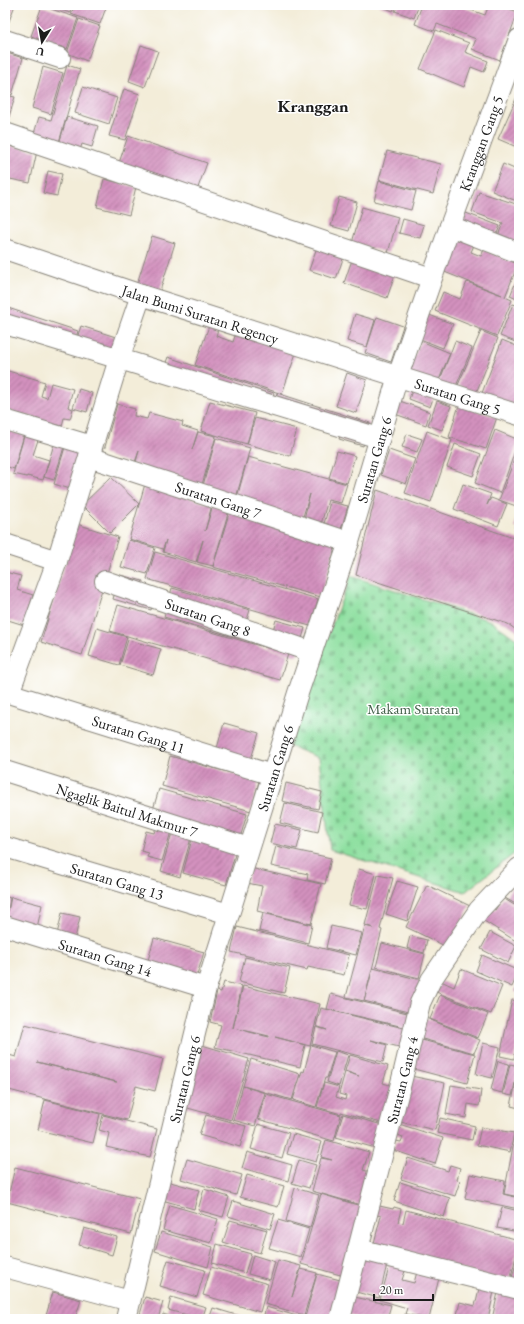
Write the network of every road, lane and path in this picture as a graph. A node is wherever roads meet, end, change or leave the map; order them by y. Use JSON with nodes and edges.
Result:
{"nodes":[{"id":1,"x":519,"y":39,"type":"edge"},
{"id":2,"x":5,"y":40,"type":"edge"},
{"id":3,"x":60,"y":58,"type":"dead end"},
{"id":4,"x":5,"y":133,"type":"edge"},
{"id":5,"x":450,"y":226,"type":"junction"},
{"id":6,"x":5,"y":249,"type":"edge"},
{"id":7,"x":519,"y":253,"type":"edge"},
{"id":8,"x":431,"y":278,"type":"junction"},
{"id":9,"x":141,"y":295,"type":"junction"},
{"id":10,"x":5,"y":324,"type":"edge"},
{"id":11,"x":119,"y":359,"type":"junction"},
{"id":12,"x":398,"y":376,"type":"junction"},
{"id":13,"x":519,"y":415,"type":"edge"},
{"id":14,"x":5,"y":420,"type":"edge"},
{"id":15,"x":379,"y":438,"type":"junction"},
{"id":16,"x":90,"y":452,"type":"junction"},
{"id":17,"x":349,"y":542,"type":"junction"},
{"id":18,"x":5,"y":544,"type":"edge"},
{"id":19,"x":57,"y":561,"type":"junction"},
{"id":20,"x":105,"y":581,"type":"dead end"},
{"id":21,"x":312,"y":652,"type":"junction"},
{"id":22,"x":7,"y":692,"type":"edge"},
{"id":23,"x":5,"y":771,"type":"edge"},
{"id":24,"x":272,"y":775,"type":"junction"},
{"id":25,"x":5,"y":848,"type":"edge"},
{"id":26,"x":249,"y":848,"type":"junction"},
{"id":27,"x":519,"y":868,"type":"edge"},
{"id":28,"x":229,"y":914,"type":"junction"},
{"id":29,"x":5,"y":926,"type":"edge"},
{"id":30,"x":206,"y":988,"type":"junction"},
{"id":31,"x":358,"y":1249,"type":"junction"},
{"id":32,"x":5,"y":1267,"type":"edge"},
{"id":33,"x":519,"y":1289,"type":"edge"},
{"id":34,"x":128,"y":1310,"type":"edge"},
{"id":35,"x":340,"y":1319,"type":"edge"}],
"edges":[{"from":1,"to":5,"type":"street","name":"Kranggan Gang 5"},
{"from":2,"to":3,"type":"street"},
{"from":4,"to":8,"type":"street"},
{"from":5,"to":7,"type":"street"},
{"from":5,"to":8,"type":"street","name":"Suratan Gang 6"},
{"from":6,"to":9,"type":"street","name":"Jalan Bumi Suratan Regency"},
{"from":8,"to":12,"type":"street","name":"Suratan Gang 6"},
{"from":9,"to":11,"type":"street"},
{"from":9,"to":12,"type":"street","name":"Jalan Bumi Suratan Regency"},
{"from":10,"to":11,"type":"street"},
{"from":11,"to":15,"type":"street"},
{"from":11,"to":16,"type":"street"},
{"from":12,"to":13,"type":"street","name":"Suratan Gang 5"},
{"from":12,"to":15,"type":"street","name":"Suratan Gang 6"},
{"from":14,"to":16,"type":"street","name":"Suratan Gang 7"},
{"from":15,"to":17,"type":"street","name":"Suratan Gang 6"},
{"from":16,"to":17,"type":"street","name":"Suratan Gang 7"},
{"from":16,"to":19,"type":"street"},
{"from":17,"to":21,"type":"street","name":"Suratan Gang 6"},
{"from":18,"to":19,"type":"street"},
{"from":19,"to":22,"type":"street"},
{"from":20,"to":21,"type":"street","name":"Suratan Gang 8"},
{"from":21,"to":24,"type":"street","name":"Suratan Gang 6"},
{"from":22,"to":24,"type":"street","name":"Suratan Gang 11"},
{"from":23,"to":26,"type":"street","name":"Ngaglik Baitul Makmur 7"},
{"from":24,"to":26,"type":"street","name":"Suratan Gang 6"},
{"from":25,"to":28,"type":"street","name":"Suratan Gang 13"},
{"from":26,"to":28,"type":"street","name":"Suratan Gang 6"},
{"from":27,"to":31,"type":"street","name":"Suratan Gang 4"},
{"from":28,"to":30,"type":"street","name":"Suratan Gang 6"},
{"from":29,"to":30,"type":"street","name":"Suratan Gang 14"},
{"from":30,"to":34,"type":"street","name":"Suratan Gang 6"},
{"from":31,"to":33,"type":"street"},
{"from":31,"to":35,"type":"street","name":"Suratan Gang 4"},
{"from":32,"to":34,"type":"street"}]}
